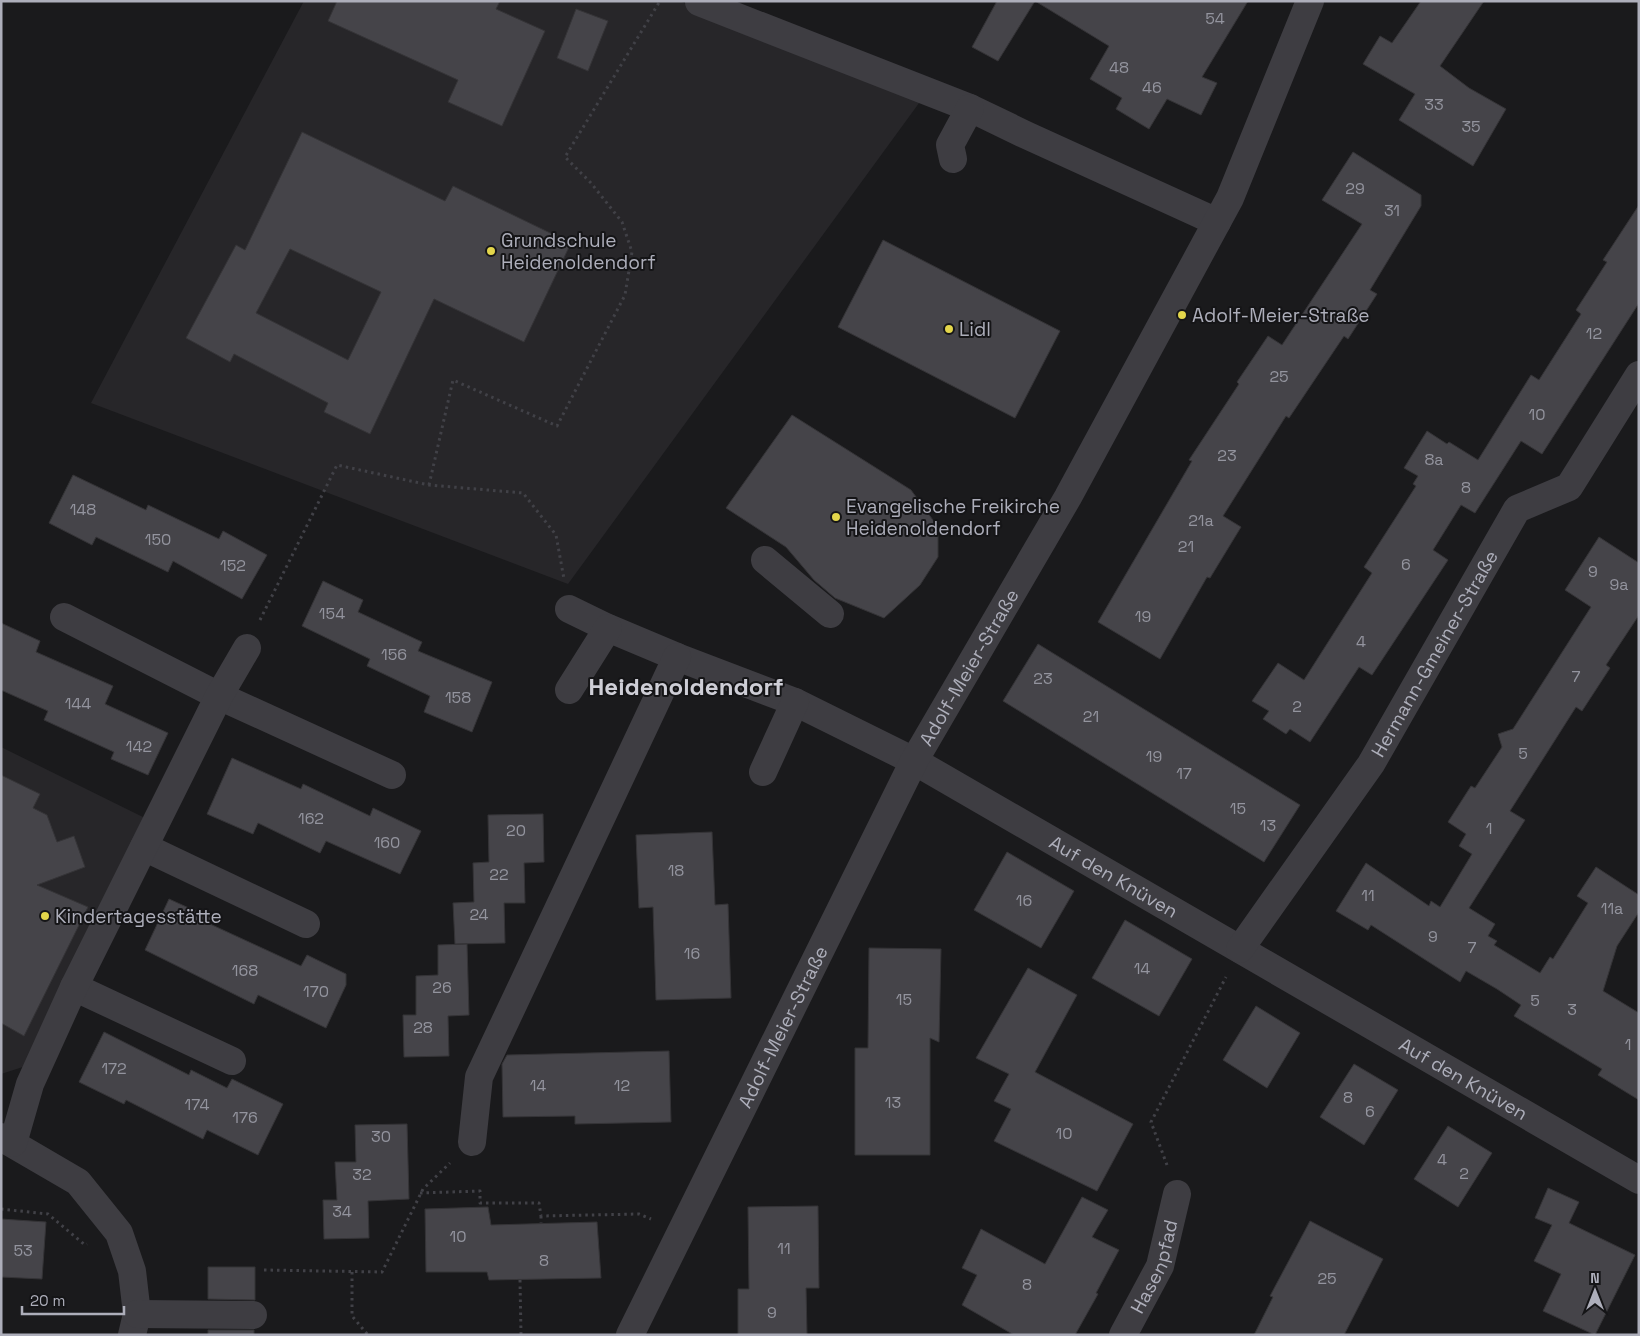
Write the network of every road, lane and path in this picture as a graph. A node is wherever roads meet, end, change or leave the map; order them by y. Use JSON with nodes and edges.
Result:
{"nodes":[{"id":1,"x":660,"y":1,"type":"edge"},
{"id":2,"x":1310,"y":1,"type":"edge"},
{"id":3,"x":699,"y":2,"type":"edge"},
{"id":4,"x":970,"y":108,"type":"junction"},
{"id":5,"x":953,"y":159,"type":"dead end"},
{"id":6,"x":1217,"y":222,"type":"junction"},
{"id":7,"x":1639,"y":375,"type":"edge"},
{"id":8,"x":429,"y":485,"type":"junction"},
{"id":9,"x":765,"y":560,"type":"dead end"},
{"id":10,"x":569,"y":609,"type":"joint"},
{"id":11,"x":830,"y":614,"type":"dead end"},
{"id":12,"x":64,"y":617,"type":"dead end"},
{"id":13,"x":608,"y":628,"type":"junction"},
{"id":14,"x":247,"y":648,"type":"joint"},
{"id":15,"x":677,"y":657,"type":"junction"},
{"id":16,"x":569,"y":690,"type":"dead end"},
{"id":17,"x":219,"y":696,"type":"junction"},
{"id":18,"x":795,"y":702,"type":"junction"},
{"id":19,"x":914,"y":760,"type":"junction"},
{"id":20,"x":763,"y":772,"type":"dead end"},
{"id":21,"x":392,"y":775,"type":"dead end"},
{"id":22,"x":144,"y":847,"type":"junction"},
{"id":23,"x":306,"y":924,"type":"dead end"},
{"id":24,"x":1240,"y":949,"type":"junction"},
{"id":25,"x":74,"y":986,"type":"junction"},
{"id":26,"x":232,"y":1061,"type":"dead end"},
{"id":27,"x":7,"y":1140,"type":"edge"},
{"id":28,"x":472,"y":1142,"type":"joint"},
{"id":29,"x":1639,"y":1180,"type":"edge"},
{"id":30,"x":420,"y":1193,"type":"junction"},
{"id":31,"x":1177,"y":1194,"type":"joint"},
{"id":32,"x":1,"y":1210,"type":"edge"},
{"id":33,"x":541,"y":1216,"type":"junction"},
{"id":34,"x":541,"y":1223,"type":"dead end"},
{"id":35,"x":119,"y":1233,"type":"junction"},
{"id":36,"x":680,"y":1233,"type":"junction"},
{"id":37,"x":264,"y":1270,"type":"dead end"},
{"id":38,"x":352,"y":1272,"type":"junction"},
{"id":39,"x":520,"y":1280,"type":"dead end"},
{"id":40,"x":253,"y":1315,"type":"dead end"},
{"id":41,"x":135,"y":1324,"type":"edge"},
{"id":42,"x":368,"y":1335,"type":"edge"},
{"id":43,"x":521,"y":1335,"type":"edge"},
{"id":44,"x":630,"y":1335,"type":"edge"},
{"id":45,"x":1123,"y":1335,"type":"edge"}],
"edges":[{"from":1,"to":8,"type":"path"},
{"from":2,"to":6,"type":"street","name":"Adolf-Meier-Straße"},
{"from":3,"to":4,"type":"street"},
{"from":4,"to":5,"type":"street"},
{"from":4,"to":6,"type":"street"},
{"from":6,"to":19,"type":"street","name":"Adolf-Meier-Straße"},
{"from":7,"to":24,"type":"street","name":"Hermann-Gmeiner-Straße"},
{"from":8,"to":10,"type":"path"},
{"from":8,"to":14,"type":"path"},
{"from":9,"to":11,"type":"street"},
{"from":10,"to":13,"type":"street","name":"Auf den Knüven"},
{"from":12,"to":17,"type":"street"},
{"from":13,"to":15,"type":"street","name":"Auf den Knüven"},
{"from":13,"to":16,"type":"street"},
{"from":14,"to":17,"type":"street"},
{"from":15,"to":18,"type":"street","name":"Auf den Knüven"},
{"from":15,"to":28,"type":"street"},
{"from":17,"to":21,"type":"street"},
{"from":17,"to":22,"type":"street"},
{"from":18,"to":19,"type":"street","name":"Auf den Knüven"},
{"from":18,"to":20,"type":"street"},
{"from":19,"to":24,"type":"street","name":"Auf den Knüven"},
{"from":19,"to":36,"type":"street","name":"Adolf-Meier-Straße"},
{"from":22,"to":23,"type":"street"},
{"from":22,"to":25,"type":"street"},
{"from":24,"to":29,"type":"street","name":"Auf den Knüven"},
{"from":24,"to":31,"type":"path"},
{"from":25,"to":26,"type":"street"},
{"from":25,"to":27,"type":"street"},
{"from":27,"to":35,"type":"street"},
{"from":28,"to":30,"type":"path"},
{"from":30,"to":33,"type":"path"},
{"from":30,"to":38,"type":"path"},
{"from":31,"to":45,"type":"street","name":"Hasenpfad"},
{"from":32,"to":35,"type":"path"},
{"from":33,"to":34,"type":"path"},
{"from":33,"to":36,"type":"path"},
{"from":35,"to":41,"type":"street"},
{"from":36,"to":44,"type":"street","name":"Adolf-Meier-Straße"},
{"from":37,"to":38,"type":"path"},
{"from":38,"to":42,"type":"path"},
{"from":39,"to":43,"type":"path"},
{"from":40,"to":41,"type":"street"}]}
